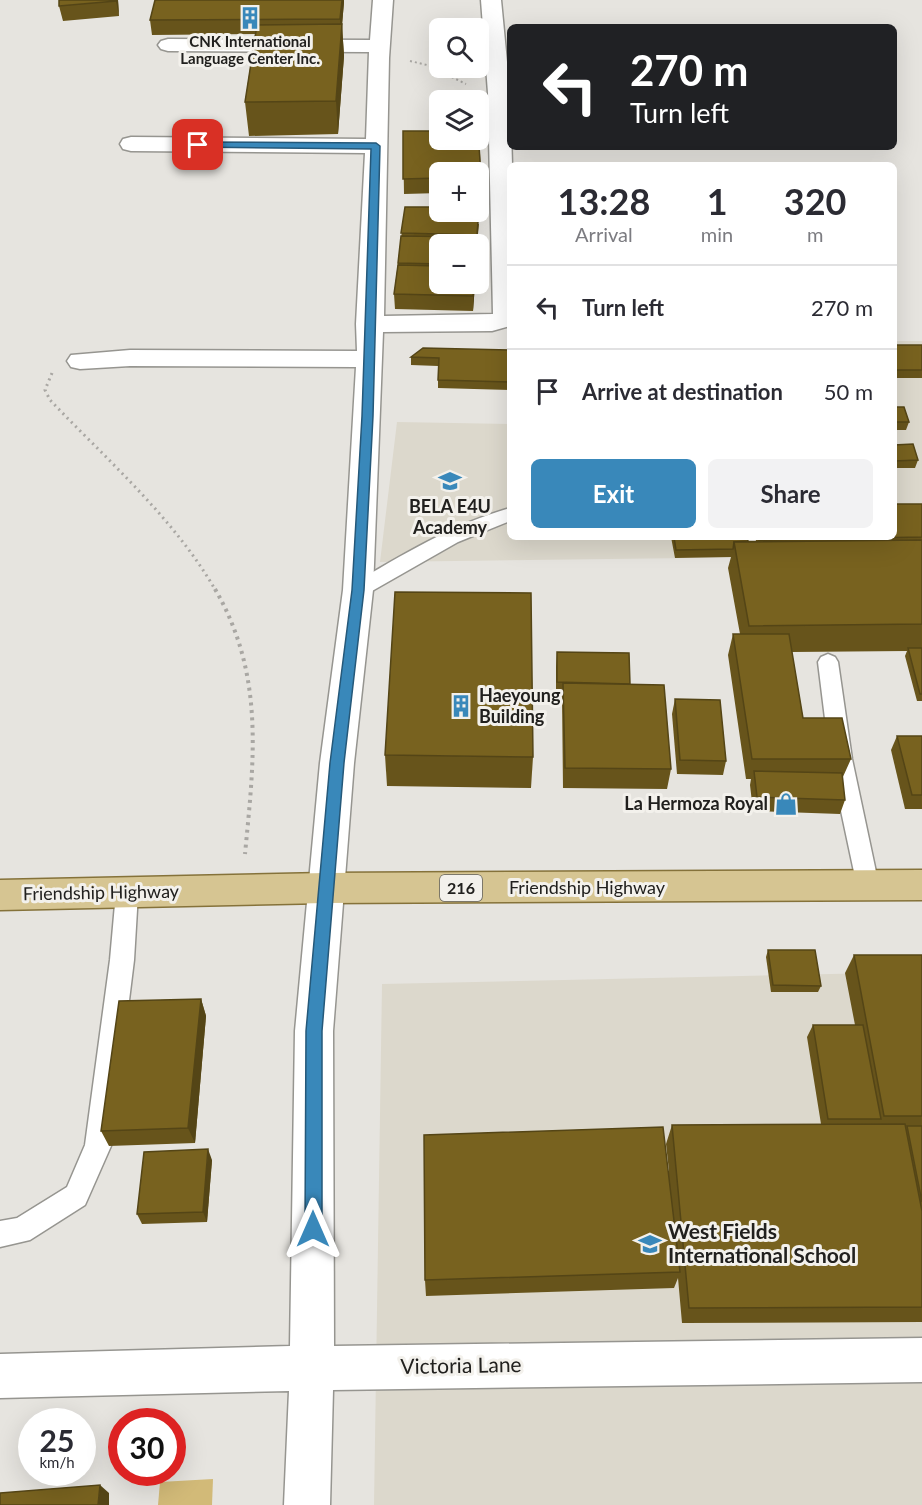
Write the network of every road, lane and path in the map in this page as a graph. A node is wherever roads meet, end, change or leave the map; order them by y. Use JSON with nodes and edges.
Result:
{"nodes":[{"id":1,"x":383,"y":0,"type":"edge"},
{"id":2,"x":490,"y":0,"type":"edge"},
{"id":3,"x":168,"y":45,"type":"dead end"},
{"id":4,"x":379,"y":52,"type":"junction"},
{"id":5,"x":499,"y":93,"type":"junction"},
{"id":6,"x":131,"y":144,"type":"dead end"},
{"id":7,"x":376,"y":146,"type":"junction"},
{"id":8,"x":369,"y":324,"type":"junction"},
{"id":9,"x":368,"y":360,"type":"junction"},
{"id":10,"x":80,"y":361,"type":"joint"},
{"id":11,"x":507,"y":515,"type":"edge"},
{"id":12,"x":358,"y":590,"type":"junction"},
{"id":13,"x":828,"y":663,"type":"dead end"},
{"id":14,"x":922,"y":885,"type":"edge"},
{"id":15,"x":868,"y":886,"type":"junction"},
{"id":16,"x":325,"y":888,"type":"junction"},
{"id":17,"x":241,"y":891,"type":"junction"},
{"id":18,"x":127,"y":892,"type":"junction"},
{"id":19,"x":0,"y":896,"type":"edge"},
{"id":20,"x":0,"y":1234,"type":"edge"},
{"id":21,"x":922,"y":1360,"type":"edge"},
{"id":22,"x":312,"y":1368,"type":"junction"},
{"id":23,"x":0,"y":1376,"type":"edge"},
{"id":24,"x":307,"y":1505,"type":"edge"}],
"edges":[{"from":1,"to":4,"type":"street"},
{"from":2,"to":5,"type":"street"},
{"from":3,"to":4,"type":"street"},
{"from":4,"to":5,"type":"path"},
{"from":4,"to":7,"type":"street"},
{"from":5,"to":8,"type":"street"},
{"from":6,"to":7,"type":"street"},
{"from":7,"to":8,"type":"street"},
{"from":8,"to":9,"type":"street"},
{"from":9,"to":10,"type":"street"},
{"from":9,"to":12,"type":"street"},
{"from":10,"to":17,"type":"path"},
{"from":11,"to":12,"type":"lane"},
{"from":12,"to":16,"type":"street"},
{"from":13,"to":15,"type":"lane"},
{"from":14,"to":15,"type":"main road","name":"Friendship Highway","number":"216"},
{"from":15,"to":16,"type":"main road","name":"Friendship Highway","number":"216"},
{"from":16,"to":17,"type":"main road","name":"Friendship Highway","number":"216"},
{"from":16,"to":22,"type":"street"},
{"from":17,"to":18,"type":"main road","name":"Friendship Highway","number":"216"},
{"from":18,"to":19,"type":"main road","name":"Friendship Highway","number":"216"},
{"from":18,"to":20,"type":"lane"},
{"from":21,"to":22,"type":"street","name":"Victoria Lane"},
{"from":22,"to":23,"type":"street","name":"Victoria Lane"},
{"from":22,"to":24,"type":"street"}]}
